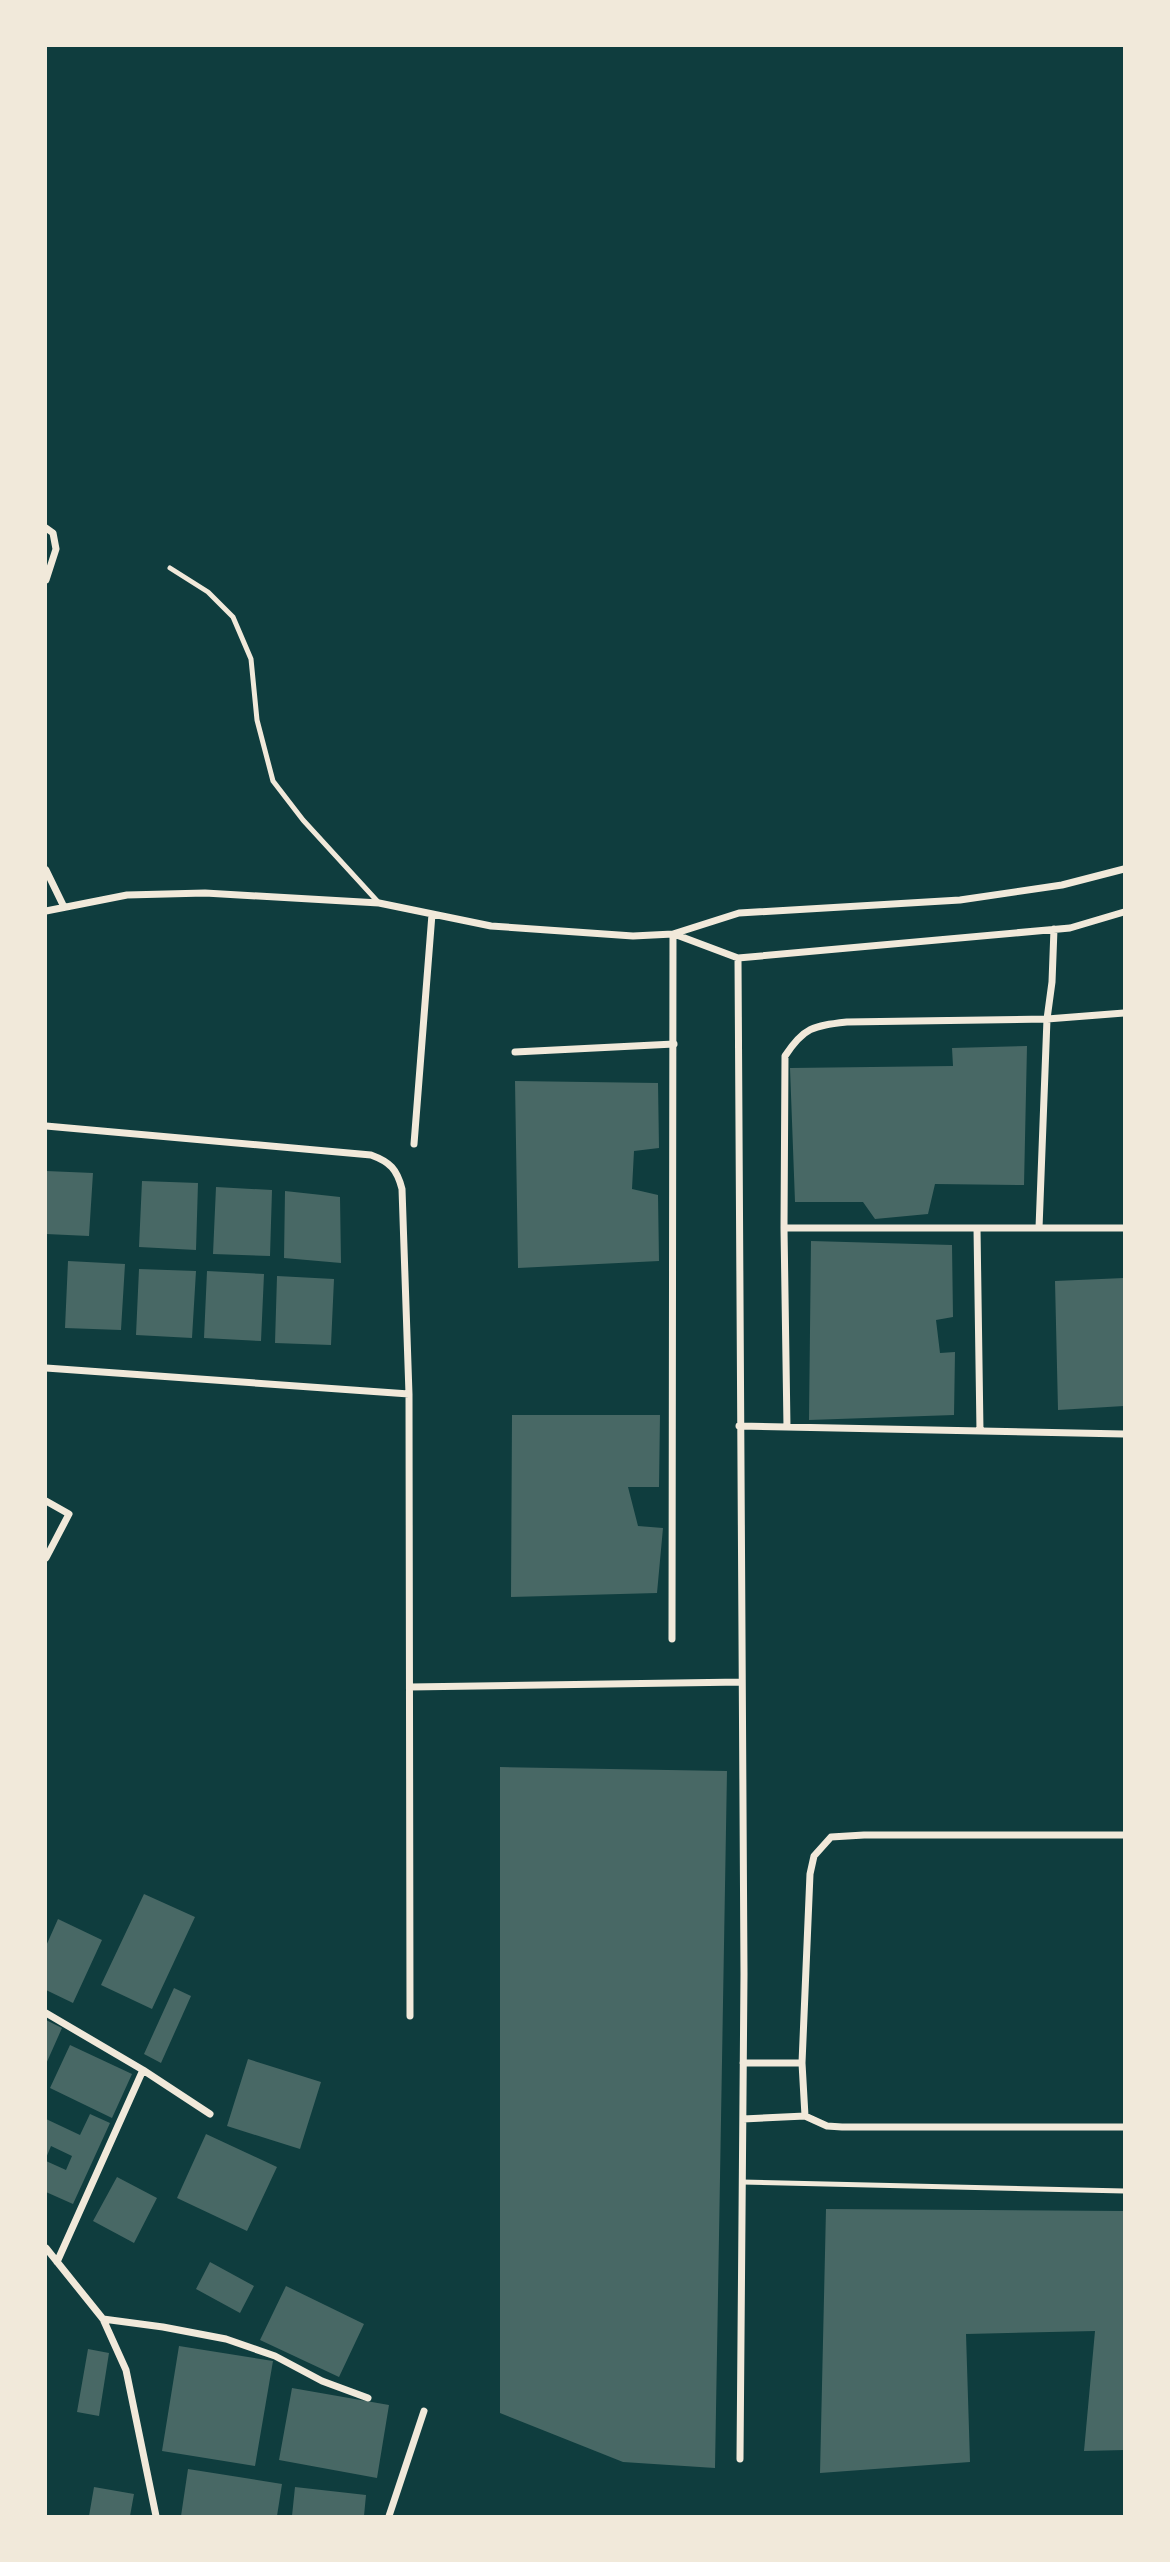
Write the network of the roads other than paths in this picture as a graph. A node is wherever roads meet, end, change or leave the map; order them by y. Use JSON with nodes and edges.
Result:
{"nodes":[{"id":1,"x":46,"y":528,"type":"edge"},
{"id":2,"x":170,"y":568,"type":"dead end"},
{"id":3,"x":46,"y":580,"type":"edge"},
{"id":4,"x":1125,"y":869,"type":"edge"},
{"id":5,"x":46,"y":870,"type":"edge"},
{"id":6,"x":379,"y":903,"type":"junction"},
{"id":7,"x":64,"y":907,"type":"junction"},
{"id":8,"x":46,"y":911,"type":"edge"},
{"id":9,"x":1125,"y":912,"type":"edge"},
{"id":10,"x":432,"y":914,"type":"junction"},
{"id":11,"x":1054,"y":929,"type":"junction"},
{"id":12,"x":673,"y":934,"type":"junction"},
{"id":13,"x":738,"y":958,"type":"junction"},
{"id":14,"x":1125,"y":1013,"type":"edge"},
{"id":15,"x":1047,"y":1019,"type":"junction"},
{"id":16,"x":674,"y":1044,"type":"junction"},
{"id":17,"x":515,"y":1052,"type":"dead end"},
{"id":18,"x":46,"y":1126,"type":"edge"},
{"id":19,"x":414,"y":1143,"type":"dead end"},
{"id":20,"x":784,"y":1228,"type":"junction"},
{"id":21,"x":977,"y":1228,"type":"junction"},
{"id":22,"x":1039,"y":1228,"type":"junction"},
{"id":23,"x":1125,"y":1228,"type":"edge"},
{"id":24,"x":46,"y":1368,"type":"edge"},
{"id":25,"x":409,"y":1394,"type":"junction"},
{"id":26,"x":739,"y":1426,"type":"junction"},
{"id":27,"x":787,"y":1427,"type":"junction"},
{"id":28,"x":980,"y":1431,"type":"junction"},
{"id":29,"x":1125,"y":1434,"type":"edge"},
{"id":30,"x":46,"y":1501,"type":"edge"},
{"id":31,"x":46,"y":1558,"type":"edge"},
{"id":32,"x":672,"y":1639,"type":"dead end"},
{"id":33,"x":741,"y":1682,"type":"junction"},
{"id":34,"x":410,"y":1687,"type":"junction"},
{"id":35,"x":1125,"y":1835,"type":"edge"},
{"id":36,"x":46,"y":2013,"type":"edge"},
{"id":37,"x":410,"y":2016,"type":"dead end"},
{"id":38,"x":743,"y":2063,"type":"junction"},
{"id":39,"x":802,"y":2063,"type":"junction"},
{"id":40,"x":143,"y":2070,"type":"junction"},
{"id":41,"x":210,"y":2114,"type":"dead end"},
{"id":42,"x":805,"y":2116,"type":"junction"},
{"id":43,"x":743,"y":2119,"type":"junction"},
{"id":44,"x":1125,"y":2127,"type":"edge"},
{"id":45,"x":742,"y":2182,"type":"junction"},
{"id":46,"x":1125,"y":2191,"type":"edge"},
{"id":47,"x":46,"y":2248,"type":"edge"},
{"id":48,"x":57,"y":2262,"type":"junction"},
{"id":49,"x":103,"y":2319,"type":"junction"},
{"id":50,"x":368,"y":2398,"type":"dead end"},
{"id":51,"x":424,"y":2412,"type":"dead end"},
{"id":52,"x":740,"y":2459,"type":"dead end"},
{"id":53,"x":156,"y":2516,"type":"edge"},
{"id":54,"x":389,"y":2516,"type":"edge"}],
"edges":[{"from":1,"to":3,"type":"street"},
{"from":2,"to":6,"type":"lane"},
{"from":4,"to":12,"type":"street"},
{"from":5,"to":7,"type":"street"},
{"from":6,"to":7,"type":"street"},
{"from":6,"to":10,"type":"street"},
{"from":7,"to":8,"type":"street"},
{"from":9,"to":11,"type":"street"},
{"from":10,"to":12,"type":"street"},
{"from":10,"to":19,"type":"street"},
{"from":11,"to":13,"type":"street"},
{"from":11,"to":15,"type":"street"},
{"from":12,"to":13,"type":"street"},
{"from":12,"to":16,"type":"street"},
{"from":13,"to":26,"type":"street"},
{"from":14,"to":15,"type":"street"},
{"from":15,"to":20,"type":"street"},
{"from":15,"to":22,"type":"street"},
{"from":16,"to":17,"type":"street"},
{"from":16,"to":32,"type":"street"},
{"from":18,"to":25,"type":"street"},
{"from":20,"to":21,"type":"street"},
{"from":20,"to":27,"type":"street"},
{"from":21,"to":22,"type":"street"},
{"from":21,"to":28,"type":"street"},
{"from":22,"to":23,"type":"street"},
{"from":24,"to":25,"type":"street"},
{"from":25,"to":34,"type":"street"},
{"from":26,"to":27,"type":"street"},
{"from":26,"to":33,"type":"street"},
{"from":27,"to":28,"type":"street"},
{"from":28,"to":29,"type":"street"},
{"from":30,"to":31,"type":"street"},
{"from":33,"to":34,"type":"street"},
{"from":33,"to":38,"type":"street"},
{"from":34,"to":37,"type":"street"},
{"from":35,"to":39,"type":"street"},
{"from":36,"to":40,"type":"street"},
{"from":38,"to":39,"type":"street"},
{"from":38,"to":43,"type":"street"},
{"from":39,"to":42,"type":"street"},
{"from":40,"to":41,"type":"street"},
{"from":40,"to":48,"type":"street"},
{"from":42,"to":43,"type":"street"},
{"from":42,"to":44,"type":"street"},
{"from":43,"to":45,"type":"street"},
{"from":45,"to":46,"type":"lane"},
{"from":45,"to":52,"type":"street"},
{"from":47,"to":48,"type":"street"},
{"from":48,"to":49,"type":"street"},
{"from":49,"to":50,"type":"street"},
{"from":49,"to":53,"type":"street"},
{"from":51,"to":54,"type":"street"}]}
